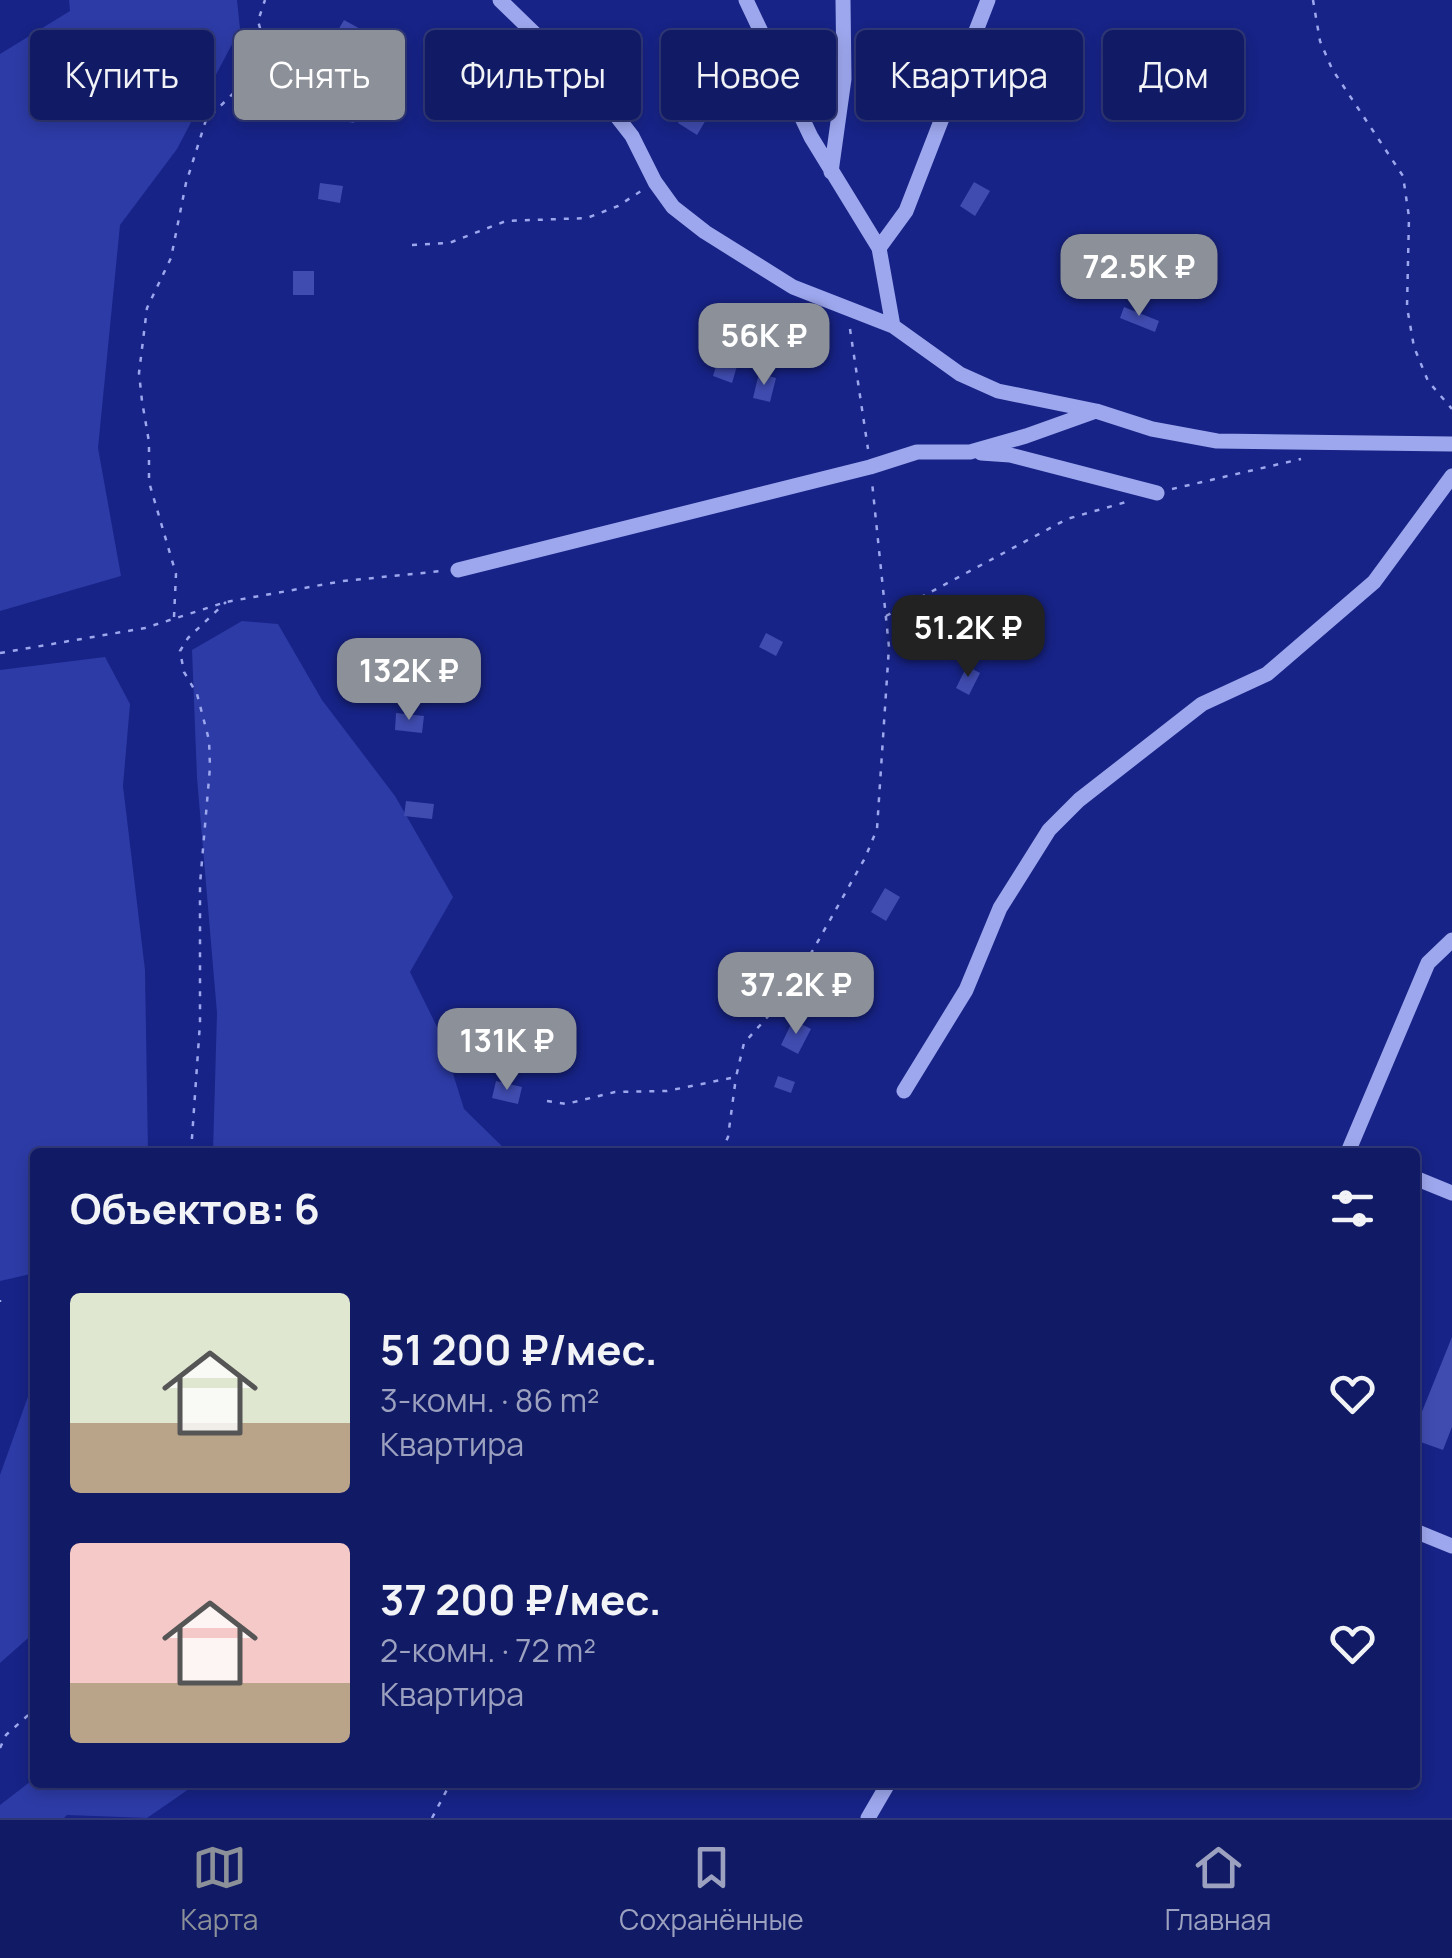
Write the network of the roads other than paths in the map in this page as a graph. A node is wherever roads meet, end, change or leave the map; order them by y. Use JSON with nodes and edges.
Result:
{"nodes":[{"id":1,"x":500,"y":0,"type":"edge"},
{"id":2,"x":746,"y":0,"type":"edge"},
{"id":3,"x":843,"y":0,"type":"edge"},
{"id":4,"x":988,"y":0,"type":"edge"},
{"id":5,"x":831,"y":172,"type":"junction"},
{"id":6,"x":879,"y":248,"type":"junction"},
{"id":7,"x":893,"y":326,"type":"junction"},
{"id":8,"x":1096,"y":411,"type":"junction"},
{"id":9,"x":1452,"y":444,"type":"edge"},
{"id":10,"x":970,"y":452,"type":"junction"},
{"id":11,"x":1452,"y":476,"type":"edge"},
{"id":12,"x":1158,"y":493,"type":"road end"},
{"id":13,"x":458,"y":570,"type":"road end"},
{"id":14,"x":1452,"y":940,"type":"edge"},
{"id":15,"x":904,"y":1091,"type":"dead end"},
{"id":16,"x":1350,"y":1148,"type":"edge"},
{"id":17,"x":1420,"y":1180,"type":"edge"},
{"id":18,"x":1452,"y":1193,"type":"edge"},
{"id":19,"x":1420,"y":1534,"type":"edge"},
{"id":20,"x":1452,"y":1546,"type":"edge"},
{"id":21,"x":886,"y":1788,"type":"edge"},
{"id":22,"x":868,"y":1818,"type":"edge"}],
"edges":[{"from":1,"to":7,"type":"street"},
{"from":2,"to":5,"type":"street"},
{"from":3,"to":5,"type":"street"},
{"from":4,"to":6,"type":"street"},
{"from":5,"to":6,"type":"street"},
{"from":6,"to":7,"type":"street"},
{"from":7,"to":8,"type":"street"},
{"from":8,"to":9,"type":"street"},
{"from":8,"to":10,"type":"street"},
{"from":10,"to":12,"type":"street"},
{"from":10,"to":13,"type":"street"},
{"from":11,"to":15,"type":"street"},
{"from":14,"to":16,"type":"street"},
{"from":17,"to":18,"type":"street"},
{"from":19,"to":20,"type":"street"},
{"from":21,"to":22,"type":"street"}]}
